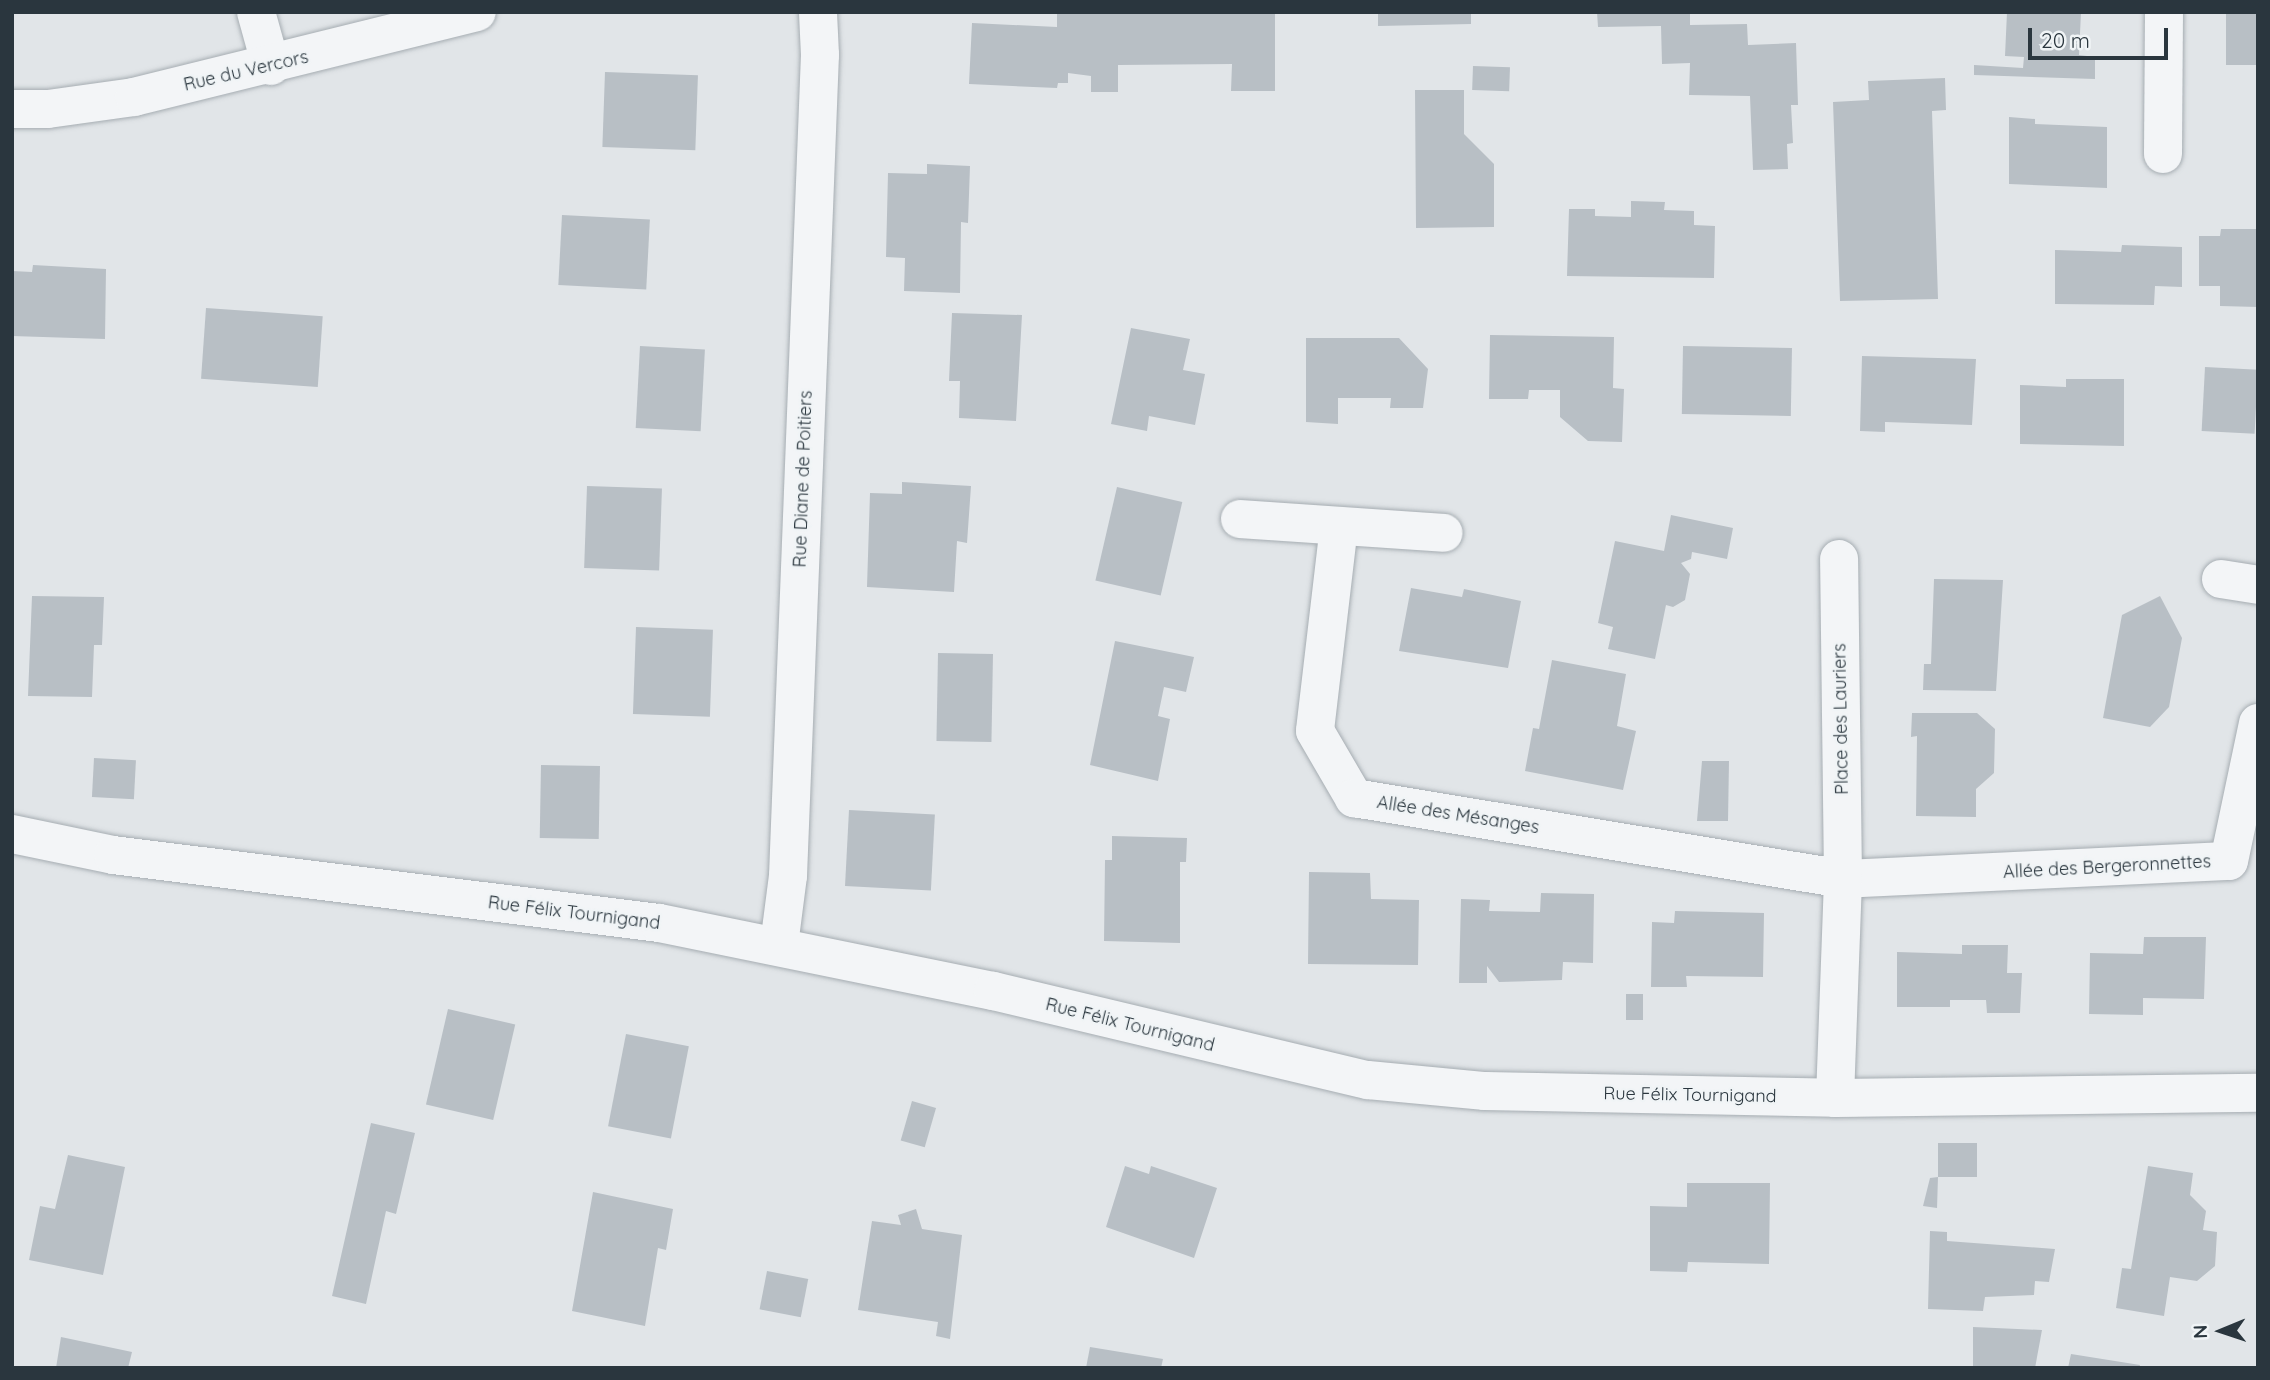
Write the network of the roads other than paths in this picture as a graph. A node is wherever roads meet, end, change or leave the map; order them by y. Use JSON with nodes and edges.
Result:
{"nodes":[{"id":1,"x":256,"y":12,"type":"edge"},
{"id":2,"x":477,"y":12,"type":"edge"},
{"id":3,"x":818,"y":12,"type":"edge"},
{"id":4,"x":2164,"y":12,"type":"edge"},
{"id":5,"x":271,"y":66,"type":"junction"},
{"id":6,"x":12,"y":109,"type":"edge"},
{"id":7,"x":2162,"y":155,"type":"dead end"},
{"id":8,"x":1240,"y":519,"type":"dead end"},
{"id":9,"x":1339,"y":526,"type":"junction"},
{"id":10,"x":1444,"y":533,"type":"dead end"},
{"id":11,"x":1839,"y":559,"type":"dead end"},
{"id":12,"x":2258,"y":723,"type":"edge"},
{"id":13,"x":12,"y":834,"type":"edge"},
{"id":14,"x":1843,"y":879,"type":"junction"},
{"id":15,"x":779,"y":945,"type":"junction"},
{"id":16,"x":2258,"y":1093,"type":"edge"},
{"id":17,"x":1835,"y":1098,"type":"junction"}],
"edges":[{"from":1,"to":5,"type":"street"},
{"from":2,"to":5,"type":"street","name":"Rue du Vercors"},
{"from":3,"to":15,"type":"street","name":"Rue Diane de Poitiers"},
{"from":4,"to":7,"type":"street"},
{"from":5,"to":6,"type":"street","name":"Rue du Vercors"},
{"from":8,"to":9,"type":"street"},
{"from":9,"to":10,"type":"street"},
{"from":9,"to":14,"type":"street","name":"Allée des Mésanges"},
{"from":11,"to":14,"type":"street","name":"Place des Lauriers"},
{"from":12,"to":14,"type":"street","name":"Allée des Bergeronnettes"},
{"from":13,"to":15,"type":"street","name":"Rue Félix Tournigand"},
{"from":14,"to":17,"type":"street","name":"Place des Lauriers"},
{"from":15,"to":17,"type":"street","name":"Rue Félix Tournigand"},
{"from":16,"to":17,"type":"street","name":"Rue Félix Tournigand"}]}
